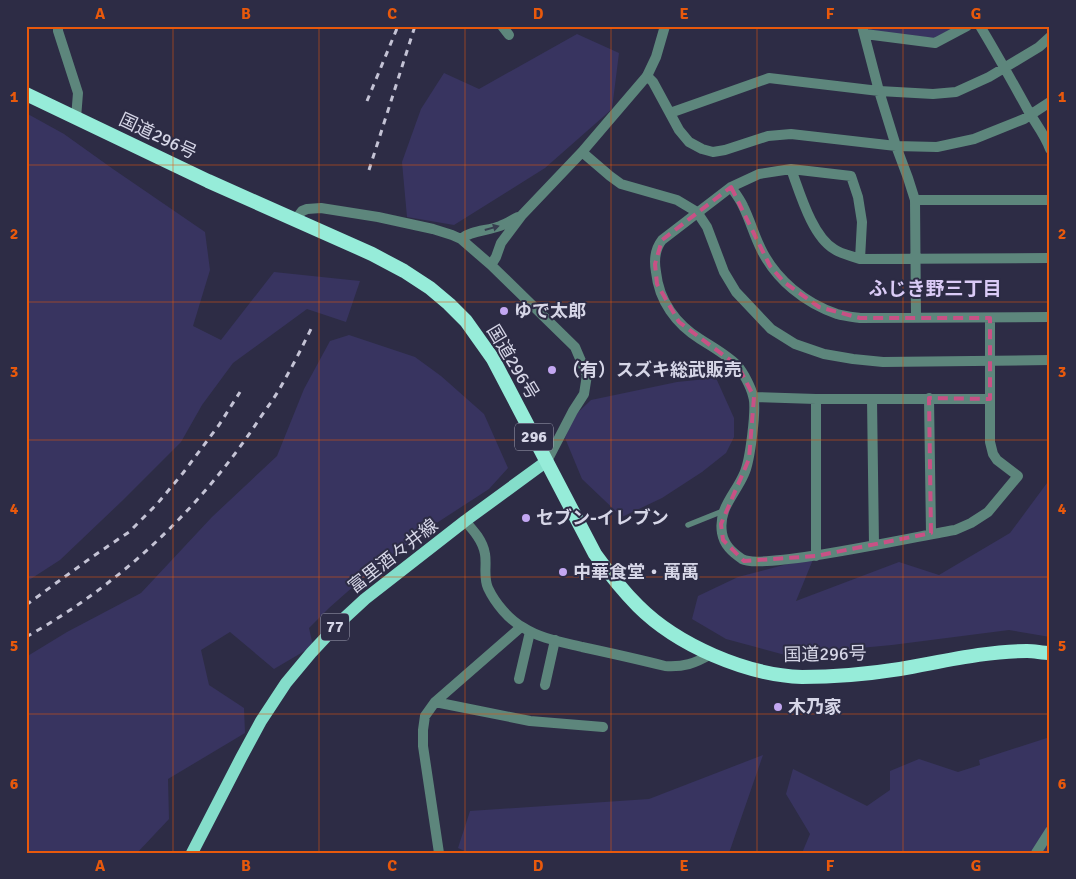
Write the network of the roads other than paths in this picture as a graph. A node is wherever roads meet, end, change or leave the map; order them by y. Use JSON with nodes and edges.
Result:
{"nodes":[{"id":1,"x":58,"y":26,"type":"edge"},
{"id":2,"x":502,"y":26,"type":"edge"},
{"id":3,"x":664,"y":26,"type":"edge"},
{"id":4,"x":967,"y":26,"type":"edge"},
{"id":5,"x":980,"y":26,"type":"edge"},
{"id":6,"x":863,"y":30,"type":"edge"},
{"id":7,"x":509,"y":35,"type":"dead end"},
{"id":8,"x":1050,"y":37,"type":"edge"},
{"id":9,"x":1005,"y":68,"type":"junction"},
{"id":10,"x":647,"y":76,"type":"junction"},
{"id":11,"x":879,"y":91,"type":"junction"},
{"id":12,"x":26,"y":94,"type":"edge"},
{"id":13,"x":1050,"y":102,"type":"edge"},
{"id":14,"x":670,"y":113,"type":"junction"},
{"id":15,"x":1031,"y":115,"type":"junction"},
{"id":16,"x":76,"y":118,"type":"junction"},
{"id":17,"x":1049,"y":143,"type":"edge"},
{"id":18,"x":896,"y":146,"type":"junction"},
{"id":19,"x":582,"y":152,"type":"junction"},
{"id":20,"x":791,"y":169,"type":"junction"},
{"id":21,"x":731,"y":186,"type":"junction"},
{"id":22,"x":915,"y":200,"type":"junction"},
{"id":23,"x":1050,"y":200,"type":"edge"},
{"id":24,"x":697,"y":212,"type":"junction"},
{"id":25,"x":522,"y":215,"type":"junction"},
{"id":26,"x":296,"y":219,"type":"junction"},
{"id":27,"x":461,"y":239,"type":"junction"},
{"id":28,"x":1050,"y":258,"type":"edge"},
{"id":29,"x":860,"y":259,"type":"junction"},
{"id":30,"x":915,"y":260,"type":"junction"},
{"id":31,"x":491,"y":265,"type":"junction"},
{"id":32,"x":1050,"y":317,"type":"edge"},
{"id":33,"x":916,"y":318,"type":"junction"},
{"id":34,"x":990,"y":318,"type":"junction"},
{"id":35,"x":990,"y":360,"type":"junction"},
{"id":36,"x":1050,"y":360,"type":"edge"},
{"id":37,"x":754,"y":397,"type":"junction"},
{"id":38,"x":872,"y":398,"type":"junction"},
{"id":39,"x":929,"y":398,"type":"junction"},
{"id":40,"x":990,"y":398,"type":"junction"},
{"id":41,"x":816,"y":399,"type":"junction"},
{"id":42,"x":547,"y":461,"type":"junction"},
{"id":43,"x":723,"y":511,"type":"junction"},
{"id":44,"x":466,"y":521,"type":"junction"},
{"id":45,"x":688,"y":525,"type":"dead end"},
{"id":46,"x":931,"y":533,"type":"junction"},
{"id":47,"x":874,"y":545,"type":"junction"},
{"id":48,"x":816,"y":556,"type":"junction"},
{"id":49,"x":525,"y":629,"type":"junction"},
{"id":50,"x":555,"y":640,"type":"junction"},
{"id":51,"x":1050,"y":653,"type":"edge"},
{"id":52,"x":711,"y":654,"type":"junction"},
{"id":53,"x":519,"y":679,"type":"dead end"},
{"id":54,"x":545,"y":685,"type":"dead end"},
{"id":55,"x":435,"y":702,"type":"junction"},
{"id":56,"x":603,"y":727,"type":"dead end"},
{"id":57,"x":1050,"y":831,"type":"edge"},
{"id":58,"x":192,"y":853,"type":"edge"},
{"id":59,"x":439,"y":853,"type":"edge"},
{"id":60,"x":1036,"y":853,"type":"edge"}],
"edges":[{"from":1,"to":16,"type":"street"},
{"from":2,"to":7,"type":"street"},
{"from":3,"to":10,"type":"street"},
{"from":4,"to":6,"type":"street"},
{"from":5,"to":9,"type":"street"},
{"from":6,"to":11,"type":"street"},
{"from":8,"to":9,"type":"street"},
{"from":9,"to":11,"type":"street"},
{"from":9,"to":15,"type":"street"},
{"from":10,"to":14,"type":"street"},
{"from":10,"to":19,"type":"street"},
{"from":11,"to":14,"type":"street"},
{"from":11,"to":18,"type":"street"},
{"from":12,"to":16,"type":"highway","name":"国道296号","number":"296"},
{"from":13,"to":15,"type":"street"},
{"from":14,"to":18,"type":"street"},
{"from":15,"to":17,"type":"street"},
{"from":15,"to":18,"type":"street"},
{"from":16,"to":26,"type":"highway","name":"国道296号","number":"296"},
{"from":18,"to":22,"type":"street"},
{"from":19,"to":24,"type":"street"},
{"from":19,"to":25,"type":"street"},
{"from":20,"to":21,"type":"street"},
{"from":20,"to":29,"type":"street"},
{"from":20,"to":29,"type":"street"},
{"from":21,"to":24,"type":"street"},
{"from":21,"to":33,"type":"street"},
{"from":22,"to":23,"type":"street"},
{"from":22,"to":30,"type":"street"},
{"from":24,"to":35,"type":"street"},
{"from":24,"to":37,"type":"street"},
{"from":27,"to":25,"type":"street","one_way":true},
{"from":25,"to":31,"type":"street"},
{"from":26,"to":27,"type":"street"},
{"from":26,"to":42,"type":"highway","name":"国道296号","number":"296"},
{"from":27,"to":31,"type":"street"},
{"from":28,"to":30,"type":"street"},
{"from":29,"to":30,"type":"street"},
{"from":30,"to":33,"type":"street"},
{"from":31,"to":42,"type":"street"},
{"from":32,"to":34,"type":"street"},
{"from":33,"to":34,"type":"street"},
{"from":34,"to":35,"type":"street"},
{"from":35,"to":36,"type":"street"},
{"from":35,"to":40,"type":"street"},
{"from":37,"to":41,"type":"street"},
{"from":37,"to":43,"type":"street"},
{"from":38,"to":39,"type":"street"},
{"from":38,"to":41,"type":"street"},
{"from":38,"to":47,"type":"street"},
{"from":39,"to":40,"type":"street"},
{"from":39,"to":46,"type":"street"},
{"from":40,"to":46,"type":"street"},
{"from":41,"to":48,"type":"street"},
{"from":42,"to":44,"type":"main road","name":"富里酒々井線","number":"77"},
{"from":42,"to":52,"type":"highway","name":"国道296号","number":"296"},
{"from":43,"to":45,"type":"lane"},
{"from":43,"to":48,"type":"street"},
{"from":44,"to":49,"type":"street"},
{"from":44,"to":58,"type":"main road","name":"富里酒々井線","number":"77"},
{"from":46,"to":47,"type":"street"},
{"from":47,"to":48,"type":"street"},
{"from":49,"to":50,"type":"street"},
{"from":49,"to":53,"type":"street"},
{"from":49,"to":55,"type":"street"},
{"from":50,"to":52,"type":"street"},
{"from":50,"to":54,"type":"street"},
{"from":51,"to":52,"type":"highway","name":"国道296号","number":"296"},
{"from":55,"to":56,"type":"street"},
{"from":55,"to":59,"type":"street"},
{"from":57,"to":60,"type":"street"}]}
